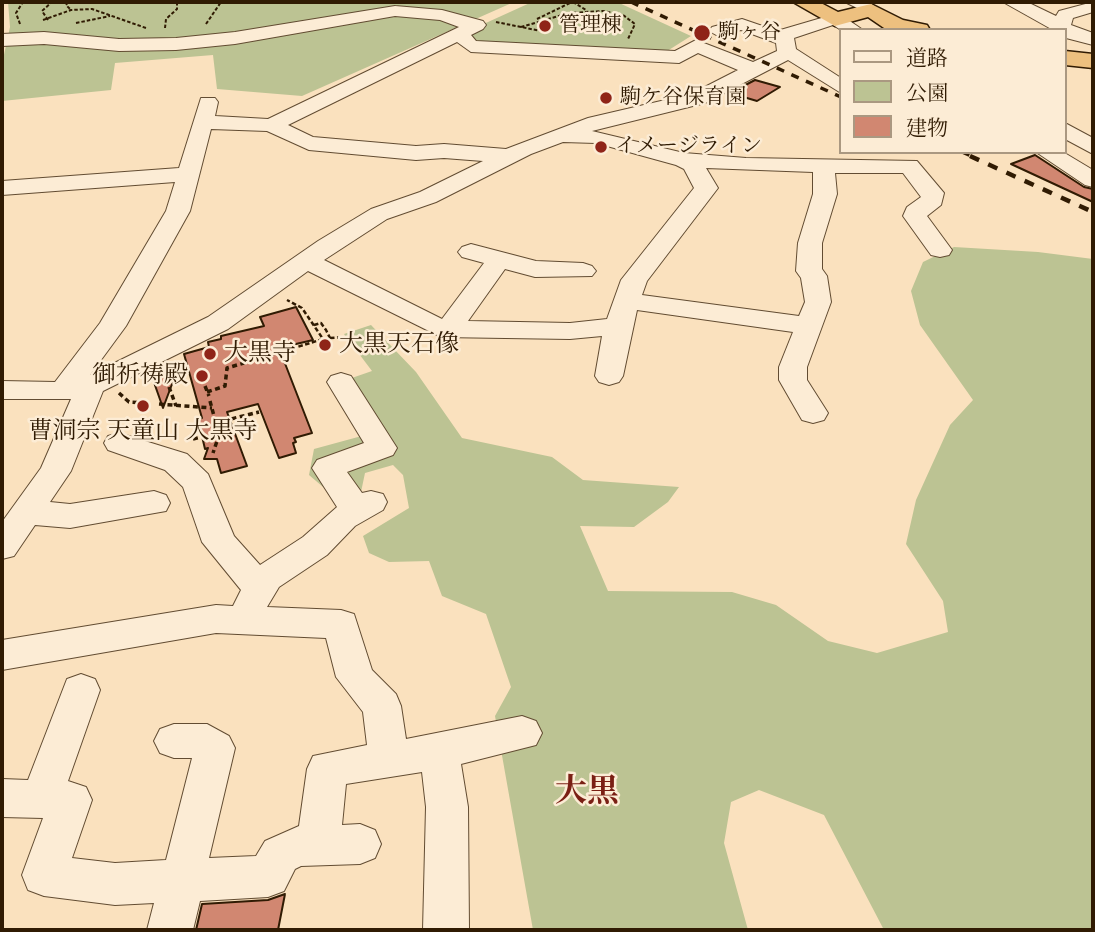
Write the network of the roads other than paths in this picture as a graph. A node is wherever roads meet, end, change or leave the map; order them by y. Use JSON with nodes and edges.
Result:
{"nodes":[{"id":1,"x":804,"y":2,"type":"edge"},
{"id":2,"x":1012,"y":2,"type":"edge"},
{"id":3,"x":1093,"y":6,"type":"edge"},
{"id":4,"x":854,"y":15,"type":"edge"},
{"id":5,"x":479,"y":24,"type":"junction"},
{"id":6,"x":897,"y":28,"type":"edge"},
{"id":7,"x":1060,"y":28,"type":"edge"},
{"id":8,"x":1062,"y":28,"type":"edge"},
{"id":9,"x":718,"y":31,"type":"dead end"},
{"id":10,"x":1067,"y":31,"type":"edge"},
{"id":11,"x":1093,"y":39,"type":"edge"},
{"id":12,"x":2,"y":40,"type":"edge"},
{"id":13,"x":787,"y":45,"type":"junction"},
{"id":14,"x":1067,"y":58,"type":"edge"},
{"id":15,"x":1093,"y":61,"type":"edge"},
{"id":16,"x":753,"y":69,"type":"junction"},
{"id":17,"x":839,"y":85,"type":"edge"},
{"id":18,"x":271,"y":125,"type":"junction"},
{"id":19,"x":1067,"y":130,"type":"edge"},
{"id":20,"x":554,"y":138,"type":"junction"},
{"id":21,"x":1093,"y":148,"type":"edge"},
{"id":22,"x":1093,"y":155,"type":"edge"},
{"id":23,"x":509,"y":156,"type":"junction"},
{"id":24,"x":913,"y":159,"type":"edge"},
{"id":25,"x":1058,"y":159,"type":"edge"},
{"id":26,"x":684,"y":160,"type":"junction"},
{"id":27,"x":829,"y":167,"type":"junction"},
{"id":28,"x":189,"y":173,"type":"junction"},
{"id":29,"x":1093,"y":180,"type":"edge"},
{"id":30,"x":2,"y":188,"type":"edge"},
{"id":31,"x":940,"y":250,"type":"dead end"},
{"id":32,"x":471,"y":252,"type":"dead end"},
{"id":33,"x":499,"y":260,"type":"junction"},
{"id":34,"x":307,"y":261,"type":"junction"},
{"id":35,"x":583,"y":271,"type":"dead end"},
{"id":36,"x":622,"y":313,"type":"junction"},
{"id":37,"x":809,"y":326,"type":"junction"},
{"id":38,"x":448,"y":329,"type":"junction"},
{"id":39,"x":609,"y":376,"type":"dead end"},
{"id":40,"x":341,"y":382,"type":"dead end"},
{"id":41,"x":2,"y":390,"type":"edge"},
{"id":42,"x":90,"y":390,"type":"junction"},
{"id":43,"x":813,"y":413,"type":"dead end"},
{"id":44,"x":119,"y":443,"type":"dead end"},
{"id":45,"x":154,"y":503,"type":"dead end"},
{"id":46,"x":26,"y":512,"type":"junction"},
{"id":47,"x":2,"y":547,"type":"edge"},
{"id":48,"x":259,"y":587,"type":"junction"},
{"id":49,"x":240,"y":620,"type":"junction"},
{"id":50,"x":2,"y":655,"type":"edge"},
{"id":51,"x":81,"y":690,"type":"dead end"},
{"id":52,"x":522,"y":733,"type":"dead end"},
{"id":53,"x":174,"y":741,"type":"dead end"},
{"id":54,"x":439,"y":752,"type":"junction"},
{"id":55,"x":389,"y":759,"type":"junction"},
{"id":56,"x":22,"y":799,"type":"edge"},
{"id":57,"x":360,"y":844,"type":"dead end"},
{"id":58,"x":318,"y":845,"type":"junction"},
{"id":59,"x":183,"y":880,"type":"junction"},
{"id":60,"x":170,"y":930,"type":"edge"},
{"id":61,"x":446,"y":930,"type":"edge"}],
"edges":[{"from":1,"to":4,"type":"highway"},
{"from":2,"to":7,"type":"street"},
{"from":3,"to":8,"type":"street"},
{"from":4,"to":6,"type":"highway"},
{"from":4,"to":13,"type":"street"},
{"from":5,"to":12,"type":"street"},
{"from":5,"to":16,"type":"street"},
{"from":5,"to":18,"type":"street"},
{"from":9,"to":13,"type":"street"},
{"from":10,"to":11,"type":"street"},
{"from":13,"to":16,"type":"street"},
{"from":13,"to":17,"type":"street"},
{"from":14,"to":15,"type":"highway"},
{"from":16,"to":20,"type":"street"},
{"from":18,"to":23,"type":"street"},
{"from":18,"to":28,"type":"street"},
{"from":19,"to":21,"type":"street"},
{"from":20,"to":23,"type":"street"},
{"from":20,"to":26,"type":"street"},
{"from":22,"to":25,"type":"street"},
{"from":23,"to":34,"type":"street"},
{"from":24,"to":27,"type":"street"},
{"from":24,"to":31,"type":"street"},
{"from":25,"to":29,"type":"street"},
{"from":26,"to":27,"type":"street"},
{"from":26,"to":36,"type":"street"},
{"from":27,"to":37,"type":"street"},
{"from":28,"to":30,"type":"street"},
{"from":28,"to":42,"type":"street"},
{"from":32,"to":33,"type":"street"},
{"from":33,"to":35,"type":"street"},
{"from":33,"to":38,"type":"street"},
{"from":34,"to":38,"type":"street"},
{"from":34,"to":42,"type":"street"},
{"from":36,"to":37,"type":"street"},
{"from":36,"to":38,"type":"street"},
{"from":36,"to":39,"type":"street"},
{"from":37,"to":43,"type":"street"},
{"from":40,"to":48,"type":"street"},
{"from":41,"to":42,"type":"street"},
{"from":42,"to":46,"type":"street"},
{"from":44,"to":48,"type":"street"},
{"from":45,"to":46,"type":"street"},
{"from":46,"to":47,"type":"street"},
{"from":48,"to":49,"type":"street"},
{"from":49,"to":50,"type":"street"},
{"from":49,"to":55,"type":"street"},
{"from":51,"to":56,"type":"street"},
{"from":52,"to":54,"type":"street"},
{"from":53,"to":59,"type":"street"},
{"from":54,"to":55,"type":"street"},
{"from":54,"to":61,"type":"street"},
{"from":55,"to":58,"type":"street"},
{"from":56,"to":59,"type":"street"},
{"from":57,"to":58,"type":"street"},
{"from":58,"to":59,"type":"street"},
{"from":59,"to":60,"type":"street"}]}
